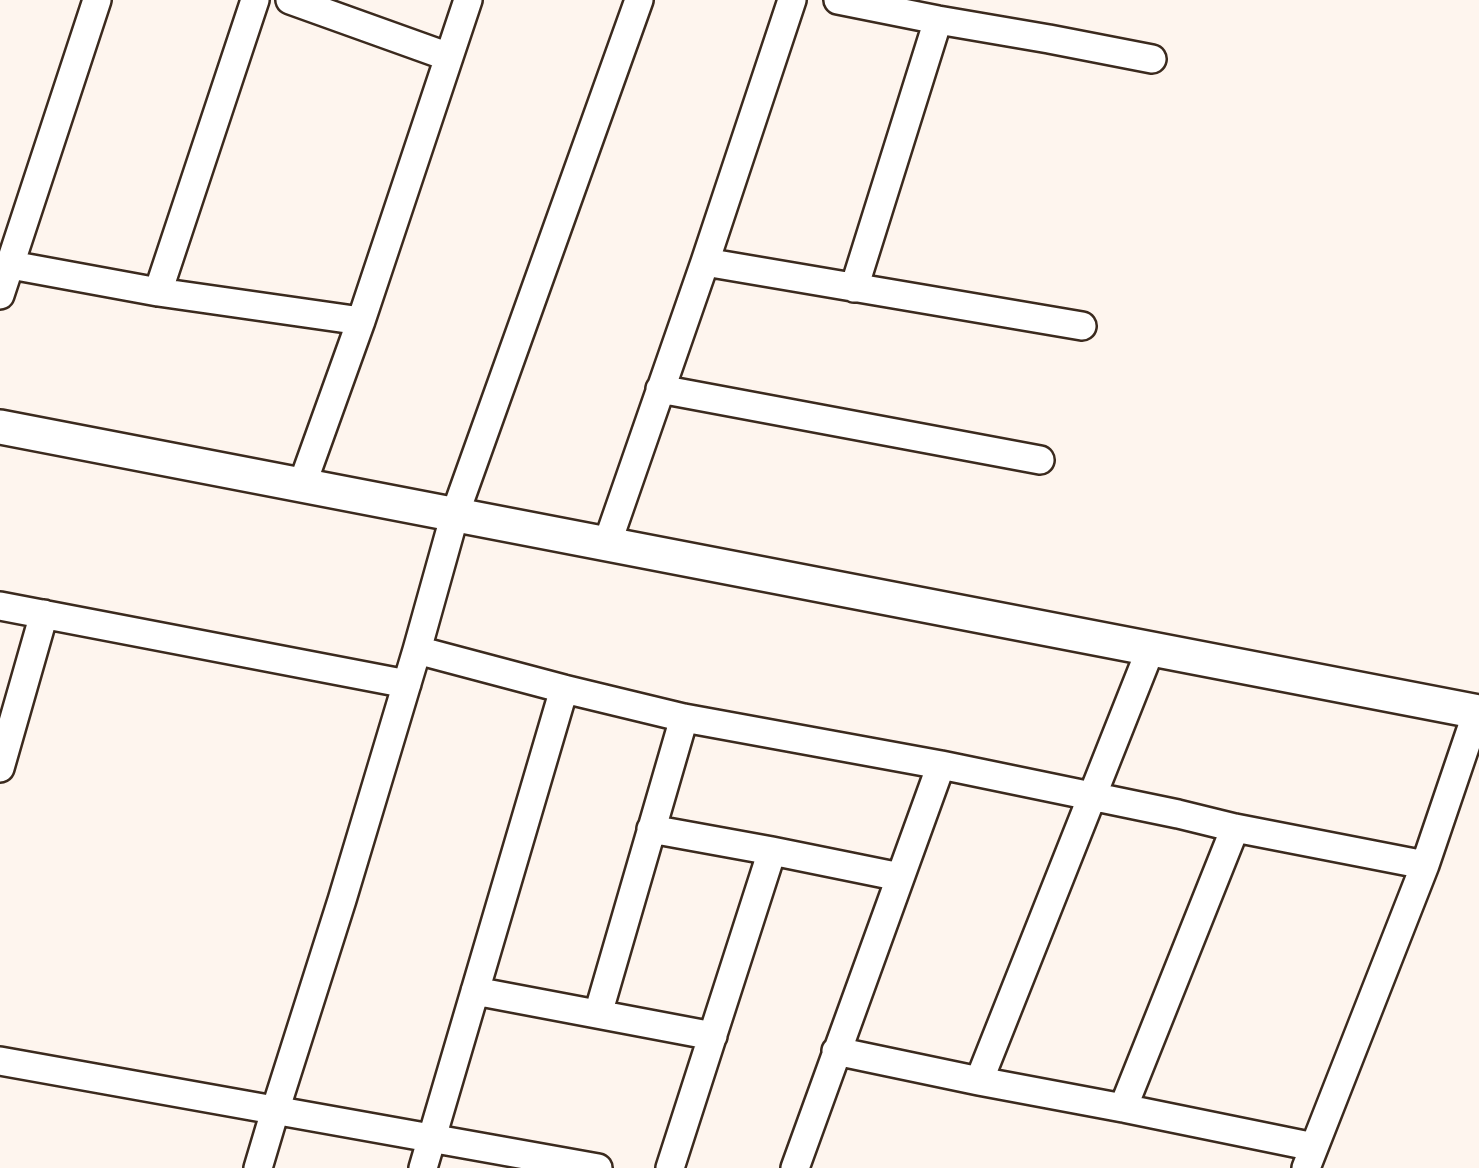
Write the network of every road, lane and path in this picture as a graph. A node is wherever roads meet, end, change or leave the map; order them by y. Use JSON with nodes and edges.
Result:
{"nodes":[{"id":1,"x":97,"y":0,"type":"edge"},
{"id":2,"x":255,"y":0,"type":"edge"},
{"id":3,"x":290,"y":0,"type":"edge"},
{"id":4,"x":468,"y":0,"type":"edge"},
{"id":5,"x":639,"y":0,"type":"edge"},
{"id":6,"x":792,"y":0,"type":"edge"},
{"id":7,"x":837,"y":0,"type":"edge"},
{"id":8,"x":938,"y":20,"type":"junction"},
{"id":9,"x":449,"y":57,"type":"junction"},
{"id":10,"x":1152,"y":59,"type":"dead end"},
{"id":11,"x":705,"y":262,"type":"junction"},
{"id":12,"x":11,"y":265,"type":"junction"},
{"id":13,"x":854,"y":288,"type":"junction"},
{"id":14,"x":158,"y":292,"type":"junction"},
{"id":15,"x":0,"y":295,"type":"edge"},
{"id":16,"x":361,"y":321,"type":"junction"},
{"id":17,"x":1082,"y":326,"type":"dead end"},
{"id":18,"x":660,"y":389,"type":"junction"},
{"id":19,"x":0,"y":427,"type":"edge"},
{"id":20,"x":1040,"y":460,"type":"dead end"},
{"id":21,"x":302,"y":485,"type":"junction"},
{"id":22,"x":455,"y":514,"type":"junction"},
{"id":23,"x":607,"y":544,"type":"junction"},
{"id":24,"x":0,"y":606,"type":"edge"},
{"id":25,"x":44,"y":614,"type":"junction"},
{"id":26,"x":1151,"y":648,"type":"junction"},
{"id":27,"x":417,"y":650,"type":"junction"},
{"id":28,"x":406,"y":684,"type":"junction"},
{"id":29,"x":564,"y":689,"type":"junction"},
{"id":30,"x":1478,"y":712,"type":"edge"},
{"id":31,"x":684,"y":718,"type":"junction"},
{"id":32,"x":941,"y":765,"type":"junction"},
{"id":33,"x":0,"y":768,"type":"edge"},
{"id":34,"x":1092,"y":796,"type":"junction"},
{"id":35,"x":1235,"y":828,"type":"junction"},
{"id":36,"x":651,"y":829,"type":"junction"},
{"id":37,"x":772,"y":851,"type":"junction"},
{"id":38,"x":1425,"y":865,"type":"junction"},
{"id":39,"x":900,"y":877,"type":"junction"},
{"id":40,"x":475,"y":991,"type":"junction"},
{"id":41,"x":598,"y":1014,"type":"junction"},
{"id":42,"x":713,"y":1036,"type":"junction"},
{"id":43,"x":836,"y":1051,"type":"junction"},
{"id":44,"x":0,"y":1061,"type":"edge"},
{"id":45,"x":980,"y":1081,"type":"junction"},
{"id":46,"x":1123,"y":1108,"type":"junction"},
{"id":47,"x":274,"y":1111,"type":"junction"},
{"id":48,"x":432,"y":1138,"type":"junction"},
{"id":49,"x":1310,"y":1157,"type":"edge"},
{"id":50,"x":258,"y":1168,"type":"edge"},
{"id":51,"x":423,"y":1168,"type":"edge"},
{"id":52,"x":598,"y":1168,"type":"edge"},
{"id":53,"x":670,"y":1168,"type":"edge"},
{"id":54,"x":795,"y":1168,"type":"edge"}],
"edges":[{"from":1,"to":12,"type":"street"},
{"from":2,"to":14,"type":"street"},
{"from":3,"to":9,"type":"street"},
{"from":4,"to":9,"type":"street"},
{"from":5,"to":22,"type":"street"},
{"from":6,"to":11,"type":"street"},
{"from":7,"to":8,"type":"street"},
{"from":8,"to":10,"type":"street"},
{"from":8,"to":13,"type":"street"},
{"from":9,"to":16,"type":"street"},
{"from":11,"to":13,"type":"street"},
{"from":11,"to":18,"type":"street"},
{"from":12,"to":14,"type":"street"},
{"from":12,"to":15,"type":"street"},
{"from":13,"to":17,"type":"street"},
{"from":14,"to":16,"type":"street"},
{"from":16,"to":21,"type":"street"},
{"from":18,"to":20,"type":"street"},
{"from":18,"to":23,"type":"street"},
{"from":19,"to":21,"type":"street"},
{"from":21,"to":22,"type":"street"},
{"from":22,"to":23,"type":"street"},
{"from":22,"to":27,"type":"street"},
{"from":23,"to":26,"type":"street"},
{"from":24,"to":25,"type":"street"},
{"from":25,"to":28,"type":"street"},
{"from":25,"to":33,"type":"street"},
{"from":26,"to":30,"type":"street"},
{"from":26,"to":34,"type":"street"},
{"from":27,"to":28,"type":"street"},
{"from":27,"to":29,"type":"street"},
{"from":28,"to":47,"type":"street"},
{"from":29,"to":31,"type":"street"},
{"from":29,"to":40,"type":"street"},
{"from":30,"to":38,"type":"street"},
{"from":31,"to":32,"type":"street"},
{"from":31,"to":36,"type":"street"},
{"from":32,"to":34,"type":"street"},
{"from":32,"to":39,"type":"street"},
{"from":34,"to":35,"type":"street"},
{"from":34,"to":45,"type":"street"},
{"from":35,"to":38,"type":"street"},
{"from":35,"to":46,"type":"street"},
{"from":36,"to":37,"type":"street"},
{"from":36,"to":41,"type":"street"},
{"from":37,"to":39,"type":"street"},
{"from":37,"to":42,"type":"street"},
{"from":38,"to":49,"type":"street"},
{"from":39,"to":43,"type":"street"},
{"from":40,"to":41,"type":"street"},
{"from":40,"to":48,"type":"street"},
{"from":41,"to":42,"type":"street"},
{"from":42,"to":53,"type":"street"},
{"from":43,"to":45,"type":"street"},
{"from":43,"to":54,"type":"street"},
{"from":44,"to":47,"type":"street"},
{"from":45,"to":46,"type":"street"},
{"from":46,"to":49,"type":"street"},
{"from":47,"to":48,"type":"street"},
{"from":47,"to":50,"type":"street"},
{"from":48,"to":51,"type":"street"},
{"from":48,"to":52,"type":"street"}]}
